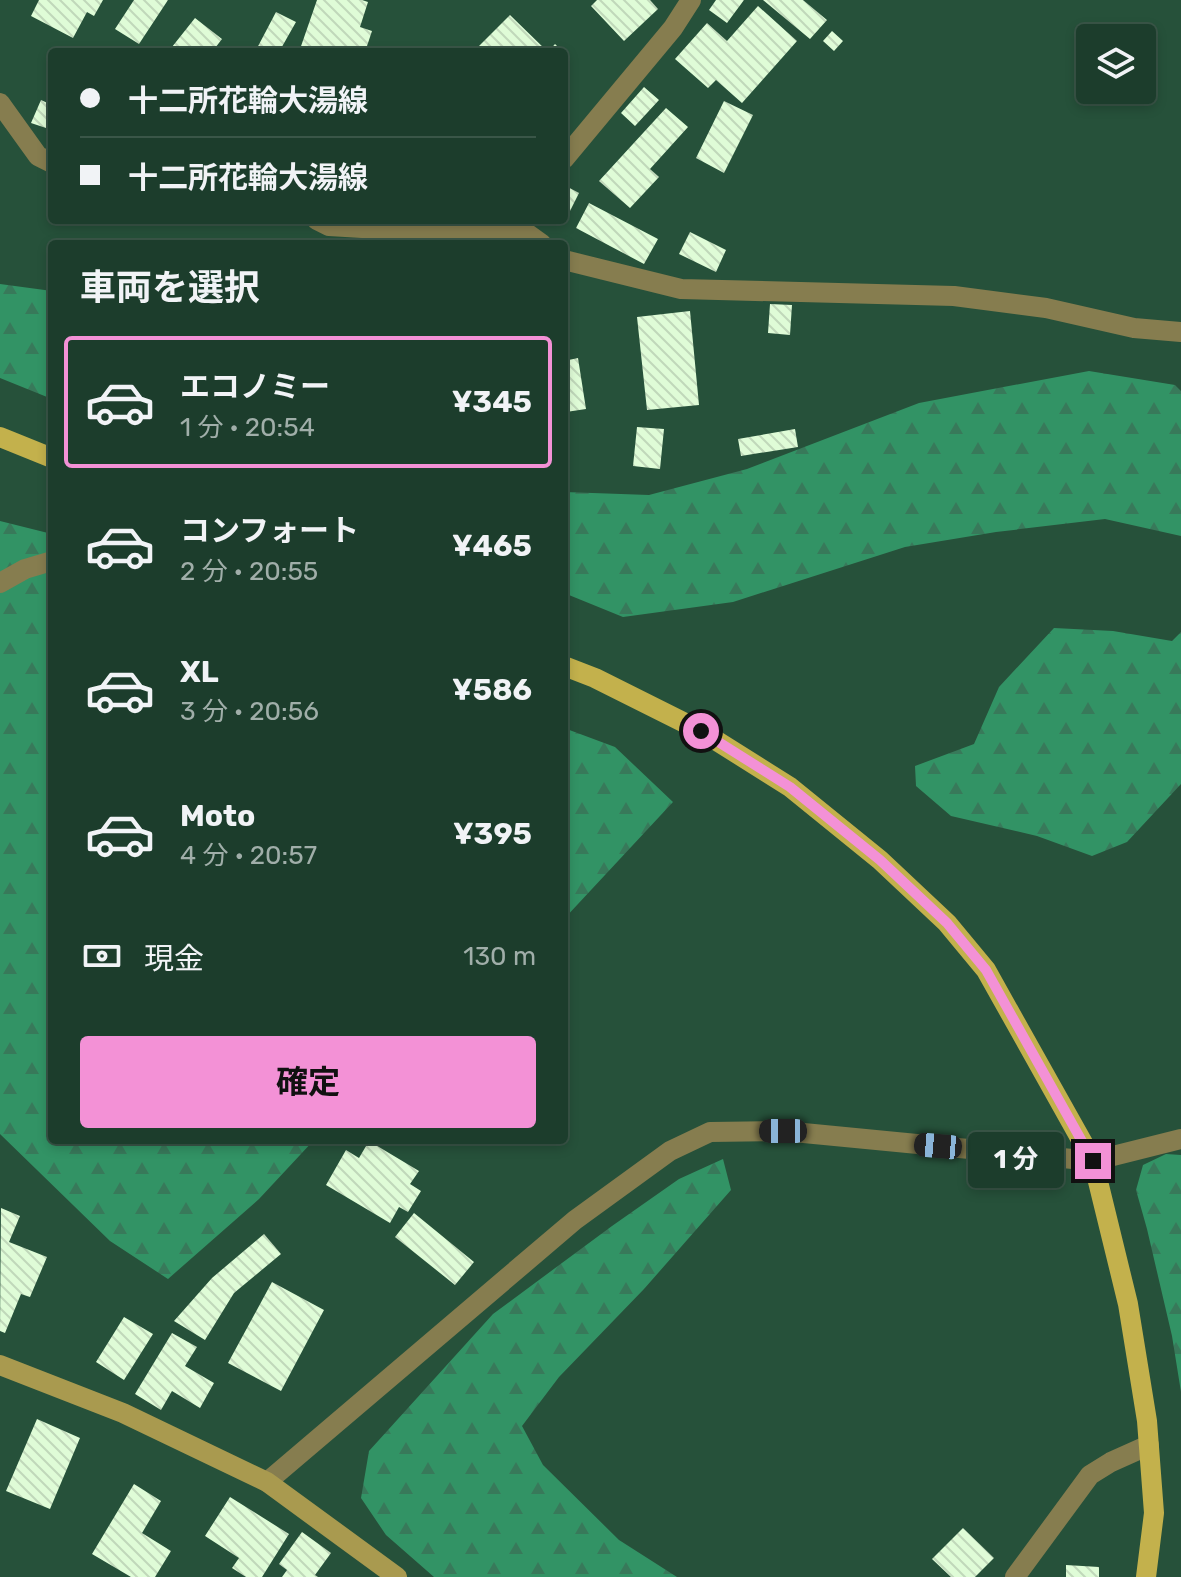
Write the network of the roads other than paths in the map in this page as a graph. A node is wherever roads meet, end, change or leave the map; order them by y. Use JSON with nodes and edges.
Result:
{"nodes":[{"id":1,"x":691,"y":0,"type":"edge"},
{"id":2,"x":0,"y":103,"type":"edge"},
{"id":3,"x":568,"y":154,"type":"edge"},
{"id":4,"x":48,"y":161,"type":"edge"},
{"id":5,"x":325,"y":224,"type":"edge"},
{"id":6,"x":525,"y":226,"type":"edge"},
{"id":7,"x":427,"y":238,"type":"edge"},
{"id":8,"x":568,"y":261,"type":"edge"},
{"id":9,"x":1181,"y":332,"type":"edge"},
{"id":10,"x":0,"y":437,"type":"edge"},
{"id":11,"x":48,"y":456,"type":"edge"},
{"id":12,"x":48,"y":562,"type":"edge"},
{"id":13,"x":0,"y":583,"type":"edge"},
{"id":14,"x":568,"y":668,"type":"edge"},
{"id":15,"x":1181,"y":1139,"type":"edge"},
{"id":16,"x":1093,"y":1161,"type":"junction"},
{"id":17,"x":0,"y":1365,"type":"edge"},
{"id":18,"x":1149,"y":1445,"type":"junction"},
{"id":19,"x":267,"y":1482,"type":"junction"},
{"id":20,"x":397,"y":1577,"type":"edge"},
{"id":21,"x":1015,"y":1577,"type":"edge"},
{"id":22,"x":1146,"y":1577,"type":"edge"}],
"edges":[{"from":1,"to":3,"type":"street"},
{"from":2,"to":4,"type":"street"},
{"from":5,"to":7,"type":"street"},
{"from":6,"to":7,"type":"street"},
{"from":8,"to":9,"type":"street"},
{"from":10,"to":11,"type":"main road"},
{"from":12,"to":13,"type":"street"},
{"from":14,"to":16,"type":"main road"},
{"from":15,"to":16,"type":"street"},
{"from":16,"to":18,"type":"main road"},
{"from":16,"to":19,"type":"street"},
{"from":17,"to":19,"type":"street"},
{"from":18,"to":21,"type":"street"},
{"from":18,"to":22,"type":"main road"},
{"from":19,"to":20,"type":"street"}]}
